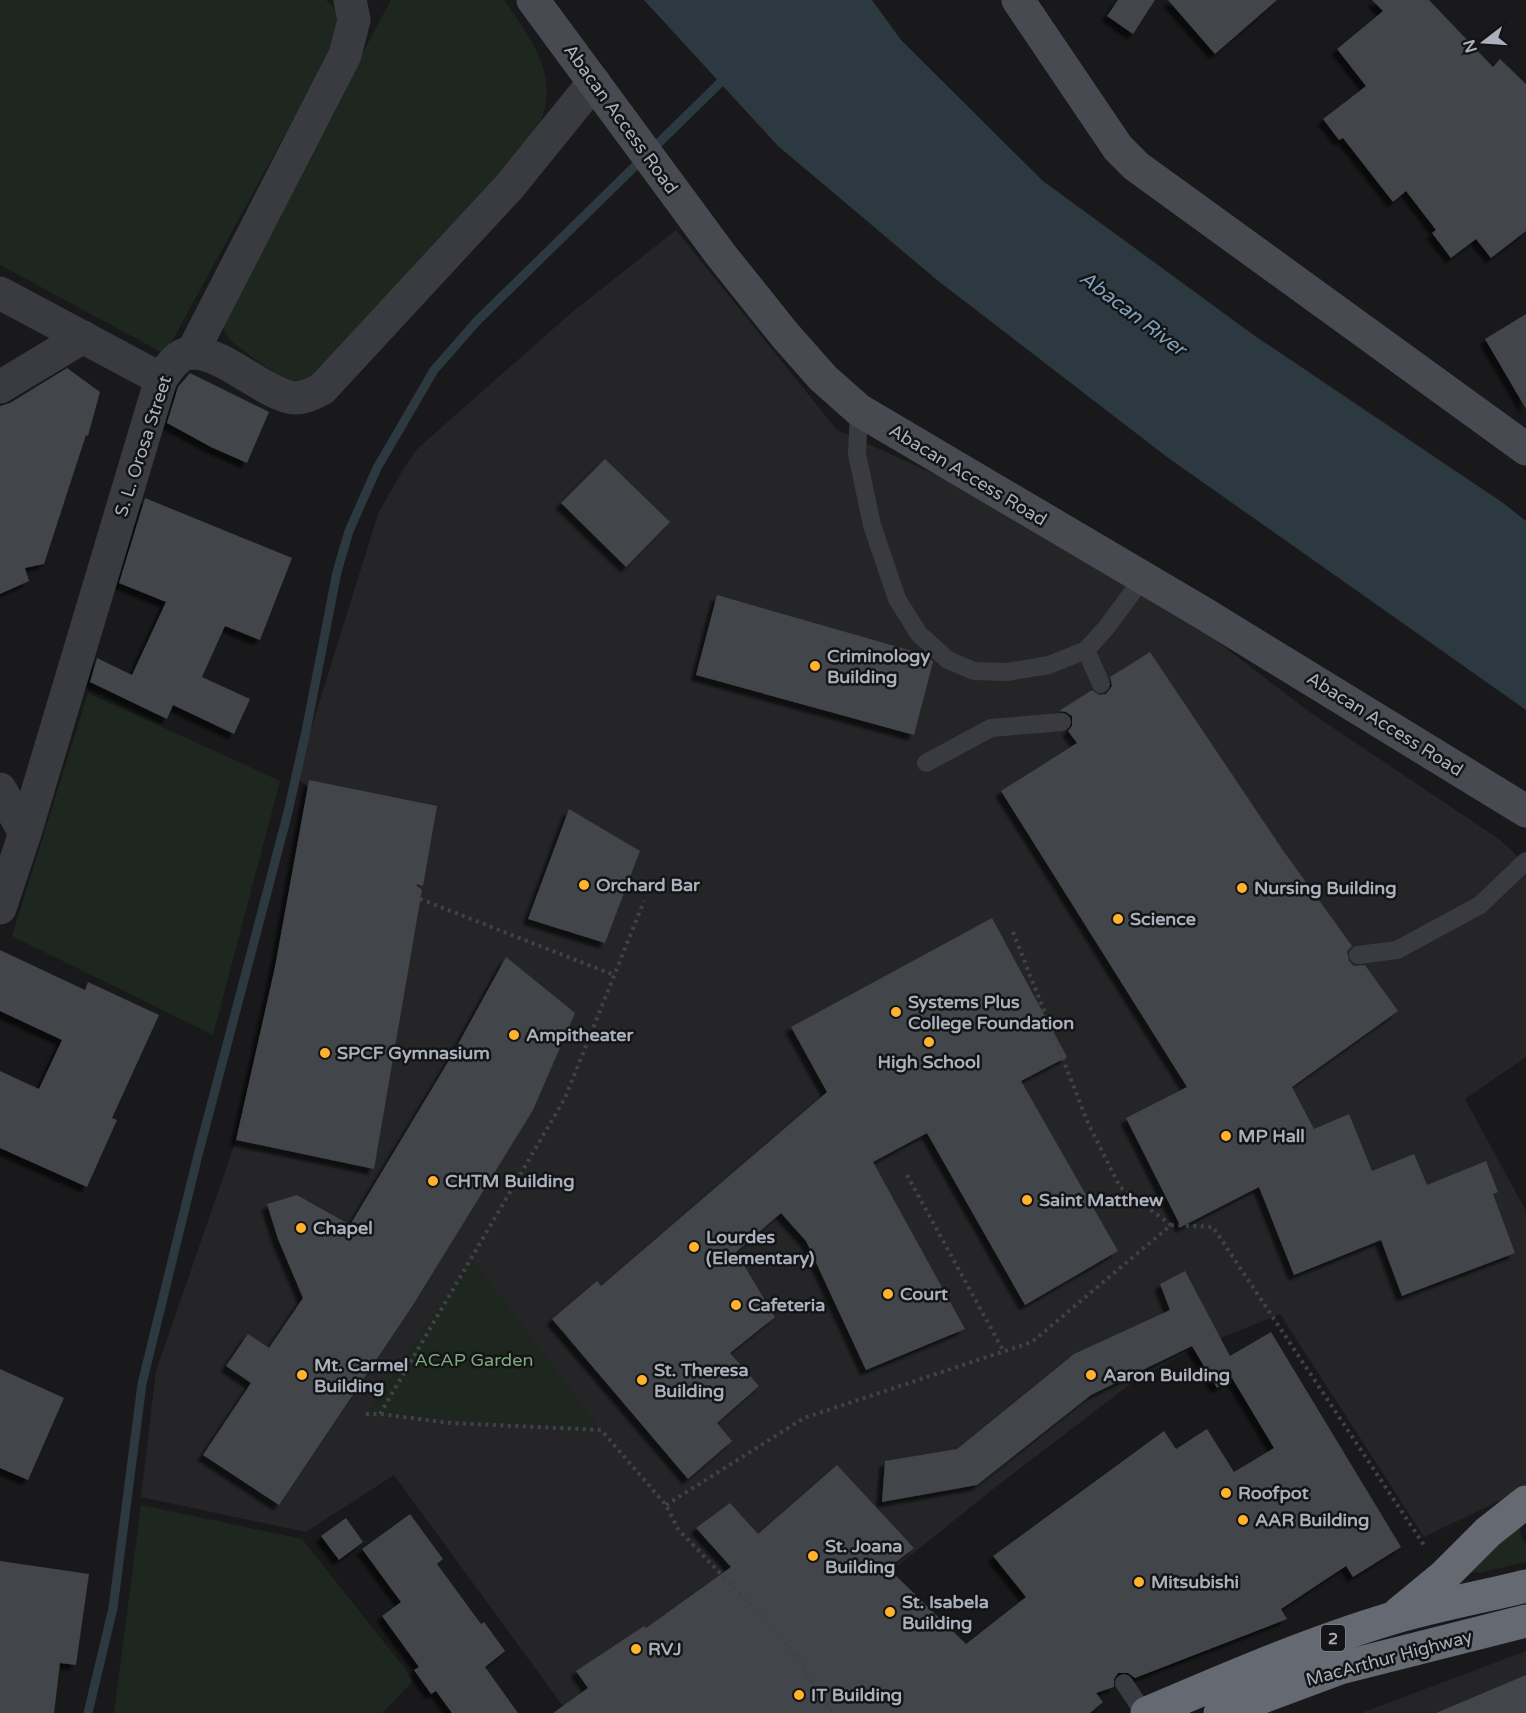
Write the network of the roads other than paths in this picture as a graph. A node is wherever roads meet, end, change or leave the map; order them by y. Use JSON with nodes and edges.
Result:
{"nodes":[{"id":1,"x":350,"y":0,"type":"edge"},
{"id":2,"x":533,"y":0,"type":"edge"},
{"id":3,"x":1018,"y":0,"type":"edge"},
{"id":4,"x":594,"y":82,"type":"junction"},
{"id":5,"x":0,"y":293,"type":"edge"},
{"id":6,"x":83,"y":336,"type":"junction"},
{"id":7,"x":192,"y":353,"type":"junction"},
{"id":8,"x":161,"y":379,"type":"junction"},
{"id":9,"x":0,"y":387,"type":"edge"},
{"id":10,"x":859,"y":410,"type":"junction"},
{"id":11,"x":1526,"y":449,"type":"edge"},
{"id":12,"x":1143,"y":578,"type":"junction"},
{"id":13,"x":1086,"y":650,"type":"junction"},
{"id":14,"x":1101,"y":684,"type":"dead end"},
{"id":15,"x":1062,"y":722,"type":"dead end"},
{"id":16,"x":926,"y":763,"type":"dead end"},
{"id":17,"x":0,"y":789,"type":"edge"},
{"id":18,"x":1526,"y":811,"type":"edge"},
{"id":19,"x":25,"y":833,"type":"junction"},
{"id":20,"x":1526,"y":861,"type":"edge"},
{"id":21,"x":0,"y":908,"type":"edge"},
{"id":22,"x":1358,"y":955,"type":"dead end"},
{"id":23,"x":1526,"y":1502,"type":"edge"},
{"id":24,"x":1526,"y":1586,"type":"edge"},
{"id":25,"x":1394,"y":1617,"type":"junction"},
{"id":26,"x":1526,"y":1621,"type":"edge"},
{"id":27,"x":1124,"y":1683,"type":"dead end"},
{"id":28,"x":1145,"y":1713,"type":"edge"},
{"id":29,"x":1220,"y":1713,"type":"edge"}],
"edges":[{"from":1,"to":7,"type":"street"},
{"from":2,"to":4,"type":"street","name":"Abacan Access Road"},
{"from":3,"to":11,"type":"street"},
{"from":4,"to":7,"type":"street"},
{"from":4,"to":10,"type":"street","name":"Abacan Access Road"},
{"from":5,"to":6,"type":"street"},
{"from":6,"to":8,"type":"street"},
{"from":6,"to":9,"type":"street"},
{"from":7,"to":8,"type":"street","name":"S. L. Orosa Street"},
{"from":8,"to":19,"type":"street","name":"S. L. Orosa Street"},
{"from":10,"to":12,"type":"street","name":"Abacan Access Road"},
{"from":10,"to":13,"type":"lane"},
{"from":12,"to":13,"type":"lane"},
{"from":12,"to":18,"type":"street","name":"Abacan Access Road"},
{"from":13,"to":14,"type":"lane"},
{"from":15,"to":16,"type":"lane"},
{"from":17,"to":19,"type":"street"},
{"from":19,"to":21,"type":"street","name":"S. L. Orosa Street"},
{"from":20,"to":22,"type":"lane"},
{"from":23,"to":25,"type":"highway"},
{"from":24,"to":25,"type":"highway","name":"MacArthur Highway","number":"2"},
{"from":25,"to":28,"type":"highway","name":"MacArthur Highway","number":"2"},
{"from":26,"to":29,"type":"highway","name":"MacArthur Highway","number":"2"},
{"from":27,"to":28,"type":"lane"}]}
